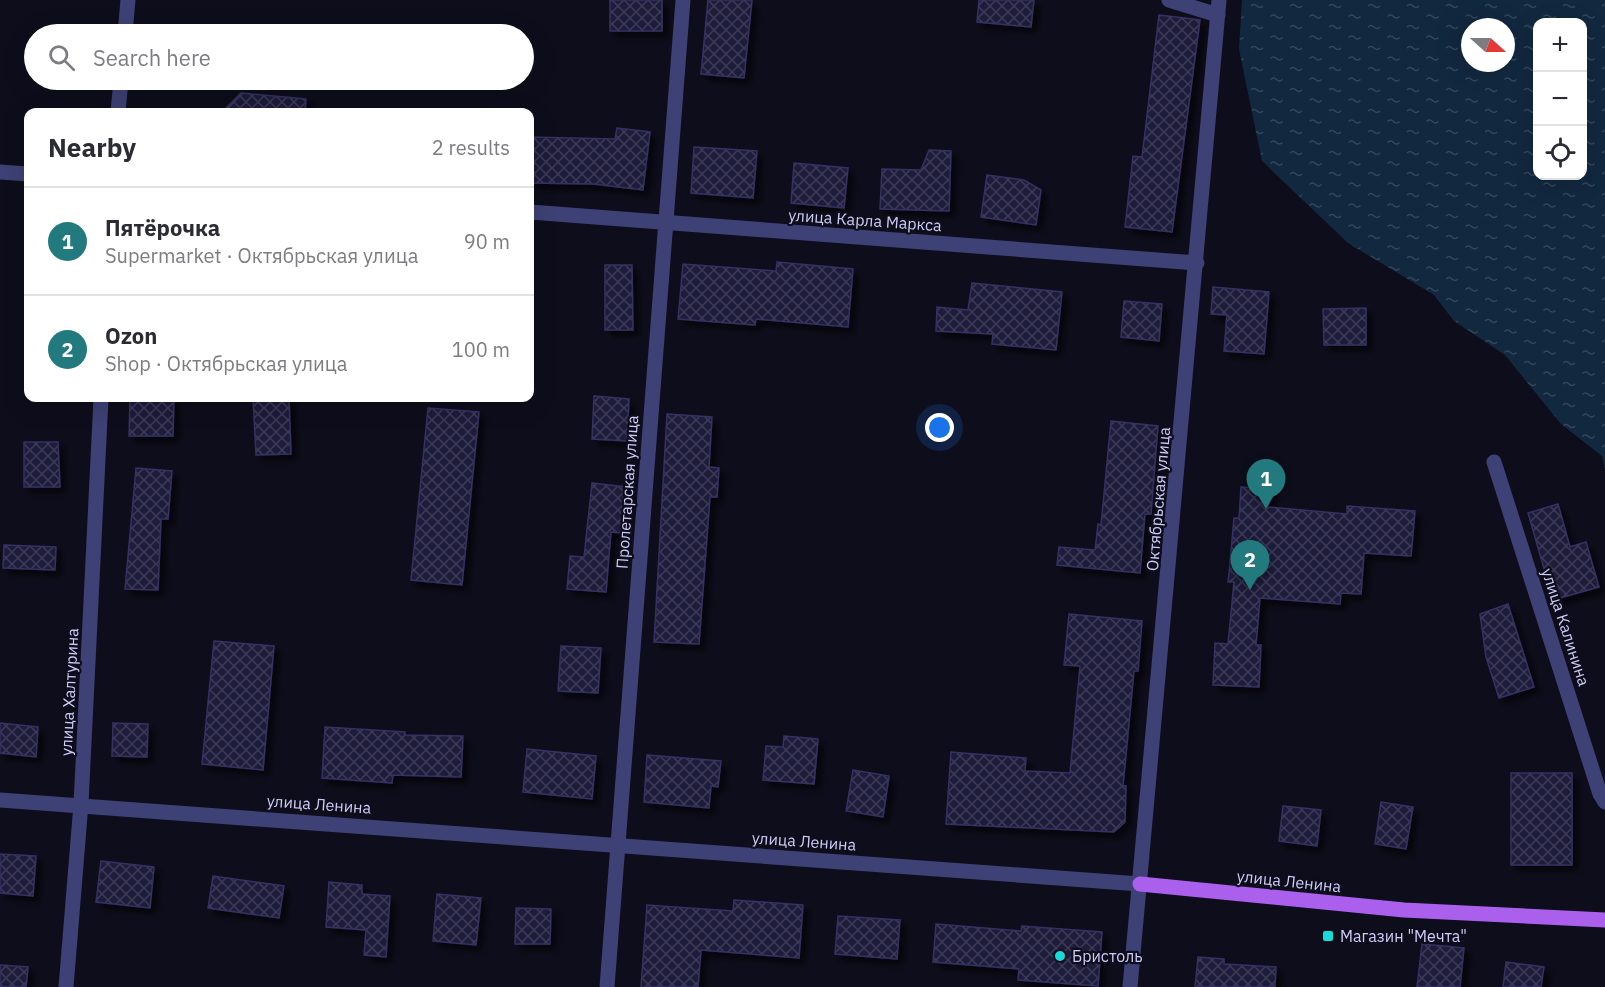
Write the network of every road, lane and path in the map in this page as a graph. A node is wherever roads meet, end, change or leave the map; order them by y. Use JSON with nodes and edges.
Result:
{"nodes":[{"id":1,"x":128,"y":0,"type":"edge"},
{"id":2,"x":682,"y":0,"type":"edge"},
{"id":3,"x":1169,"y":0,"type":"edge"},
{"id":4,"x":1218,"y":7,"type":"edge"},
{"id":5,"x":126,"y":24,"type":"edge"},
{"id":6,"x":120,"y":90,"type":"edge"},
{"id":7,"x":118,"y":108,"type":"edge"},
{"id":8,"x":0,"y":172,"type":"edge"},
{"id":9,"x":24,"y":174,"type":"edge"},
{"id":10,"x":534,"y":212,"type":"edge"},
{"id":11,"x":665,"y":222,"type":"junction"},
{"id":12,"x":1197,"y":263,"type":"junction"},
{"id":13,"x":102,"y":402,"type":"edge"},
{"id":14,"x":1494,"y":462,"type":"dead end"},
{"id":15,"x":0,"y":800,"type":"edge"},
{"id":16,"x":1605,"y":802,"type":"edge"},
{"id":17,"x":81,"y":804,"type":"junction"},
{"id":18,"x":619,"y":845,"type":"junction"},
{"id":19,"x":1140,"y":884,"type":"junction"},
{"id":20,"x":1605,"y":920,"type":"edge"},
{"id":21,"x":66,"y":987,"type":"edge"},
{"id":22,"x":607,"y":987,"type":"edge"},
{"id":23,"x":1130,"y":987,"type":"edge"}],
"edges":[{"from":1,"to":5,"type":"street"},
{"from":2,"to":11,"type":"street","name":"Пролетарская улица"},
{"from":3,"to":4,"type":"street"},
{"from":4,"to":12,"type":"street","name":"Октябрьская улица"},
{"from":6,"to":7,"type":"street"},
{"from":8,"to":9,"type":"street"},
{"from":10,"to":11,"type":"street","name":"улица Карла Маркса"},
{"from":11,"to":12,"type":"street","name":"улица Карла Маркса"},
{"from":11,"to":18,"type":"street","name":"Пролетарская улица"},
{"from":12,"to":19,"type":"street","name":"Октябрьская улица"},
{"from":13,"to":17,"type":"street","name":"улица Халтурина"},
{"from":14,"to":16,"type":"street","name":"улица Калинина"},
{"from":15,"to":17,"type":"street","name":"улица Ленина"},
{"from":17,"to":18,"type":"street","name":"улица Ленина"},
{"from":17,"to":21,"type":"street","name":"улица Халтурина"},
{"from":18,"to":19,"type":"street","name":"улица Ленина"},
{"from":18,"to":22,"type":"street","name":"Пролетарская улица"},
{"from":19,"to":20,"type":"main road","name":"улица Ленина"},
{"from":19,"to":23,"type":"street","name":"Октябрьская улица"}]}
